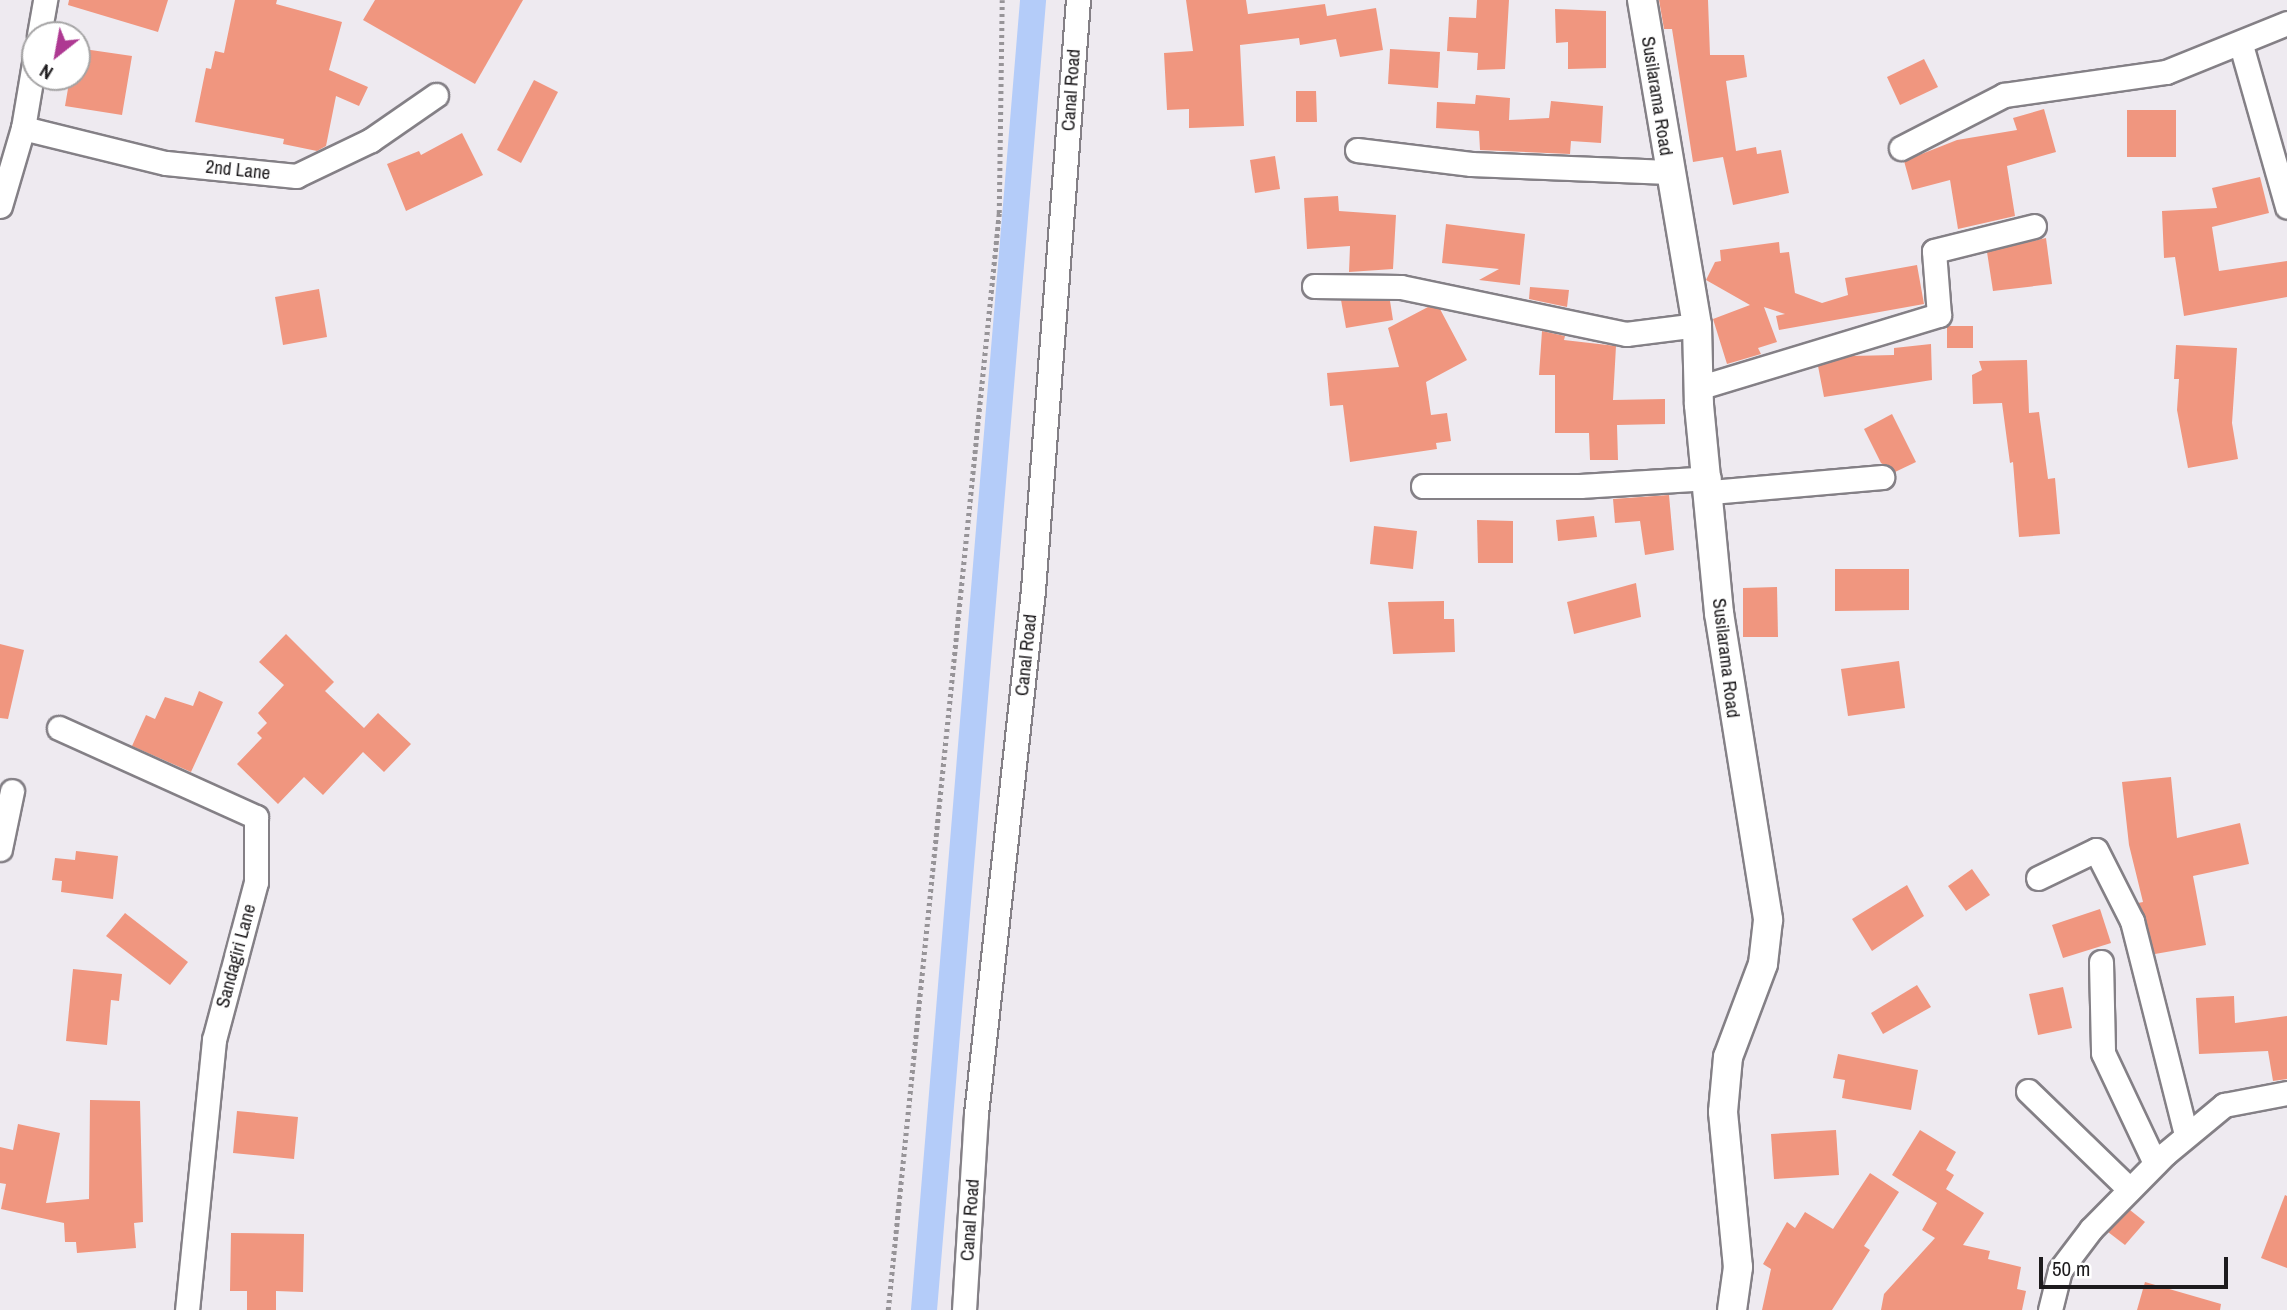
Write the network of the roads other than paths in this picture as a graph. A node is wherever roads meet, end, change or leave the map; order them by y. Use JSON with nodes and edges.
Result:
{"nodes":[{"id":1,"x":45,"y":0,"type":"edge"},
{"id":2,"x":1078,"y":0,"type":"edge"},
{"id":3,"x":1642,"y":0,"type":"edge"},
{"id":4,"x":41,"y":21,"type":"edge"},
{"id":5,"x":2287,"y":23,"type":"edge"},
{"id":6,"x":2241,"y":45,"type":"junction"},
{"id":7,"x":29,"y":91,"type":"edge"},
{"id":8,"x":436,"y":94,"type":"dead end"},
{"id":9,"x":23,"y":128,"type":"junction"},
{"id":10,"x":1901,"y":148,"type":"dead end"},
{"id":11,"x":1356,"y":150,"type":"dead end"},
{"id":12,"x":1669,"y":172,"type":"junction"},
{"id":13,"x":0,"y":206,"type":"edge"},
{"id":14,"x":2287,"y":207,"type":"edge"},
{"id":15,"x":2034,"y":226,"type":"dead end"},
{"id":16,"x":1314,"y":286,"type":"dead end"},
{"id":17,"x":1697,"y":326,"type":"junction"},
{"id":18,"x":1698,"y":388,"type":"junction"},
{"id":19,"x":1882,"y":477,"type":"dead end"},
{"id":20,"x":1710,"y":485,"type":"junction"},
{"id":21,"x":1423,"y":486,"type":"dead end"},
{"id":22,"x":59,"y":728,"type":"dead end"},
{"id":23,"x":12,"y":791,"type":"dead end"},
{"id":24,"x":0,"y":849,"type":"edge"},
{"id":25,"x":2116,"y":851,"type":"dead end"},
{"id":26,"x":2038,"y":878,"type":"dead end"},
{"id":27,"x":2132,"y":921,"type":"junction"},
{"id":28,"x":2101,"y":962,"type":"dead end"},
{"id":29,"x":2028,"y":1091,"type":"dead end"},
{"id":30,"x":2287,"y":1093,"type":"edge"},
{"id":31,"x":2186,"y":1135,"type":"junction"},
{"id":32,"x":2155,"y":1163,"type":"junction"},
{"id":33,"x":2129,"y":1189,"type":"junction"},
{"id":34,"x":187,"y":1310,"type":"edge"},
{"id":35,"x":964,"y":1310,"type":"edge"},
{"id":36,"x":1732,"y":1310,"type":"edge"},
{"id":37,"x":2050,"y":1310,"type":"edge"}],
"edges":[{"from":1,"to":4,"type":"street"},
{"from":2,"to":35,"type":"street","name":"Canal Road"},
{"from":3,"to":12,"type":"street","name":"Susilarama Road"},
{"from":5,"to":6,"type":"street"},
{"from":6,"to":10,"type":"street"},
{"from":6,"to":14,"type":"street"},
{"from":7,"to":9,"type":"street"},
{"from":8,"to":9,"type":"street","name":"2nd Lane"},
{"from":9,"to":13,"type":"street"},
{"from":11,"to":12,"type":"street"},
{"from":12,"to":17,"type":"street","name":"Susilarama Road"},
{"from":15,"to":18,"type":"street"},
{"from":16,"to":17,"type":"street"},
{"from":17,"to":18,"type":"street","name":"Susilarama Road"},
{"from":18,"to":20,"type":"street","name":"Susilarama Road"},
{"from":19,"to":20,"type":"street"},
{"from":20,"to":21,"type":"street"},
{"from":20,"to":36,"type":"street","name":"Susilarama Road"},
{"from":22,"to":34,"type":"street","name":"Sandagiri Lane"},
{"from":23,"to":24,"type":"street"},
{"from":25,"to":27,"type":"street"},
{"from":26,"to":27,"type":"street"},
{"from":27,"to":31,"type":"street"},
{"from":28,"to":32,"type":"street"},
{"from":29,"to":33,"type":"street"},
{"from":30,"to":31,"type":"street"},
{"from":31,"to":32,"type":"street"},
{"from":32,"to":33,"type":"street"},
{"from":33,"to":37,"type":"street"}]}
